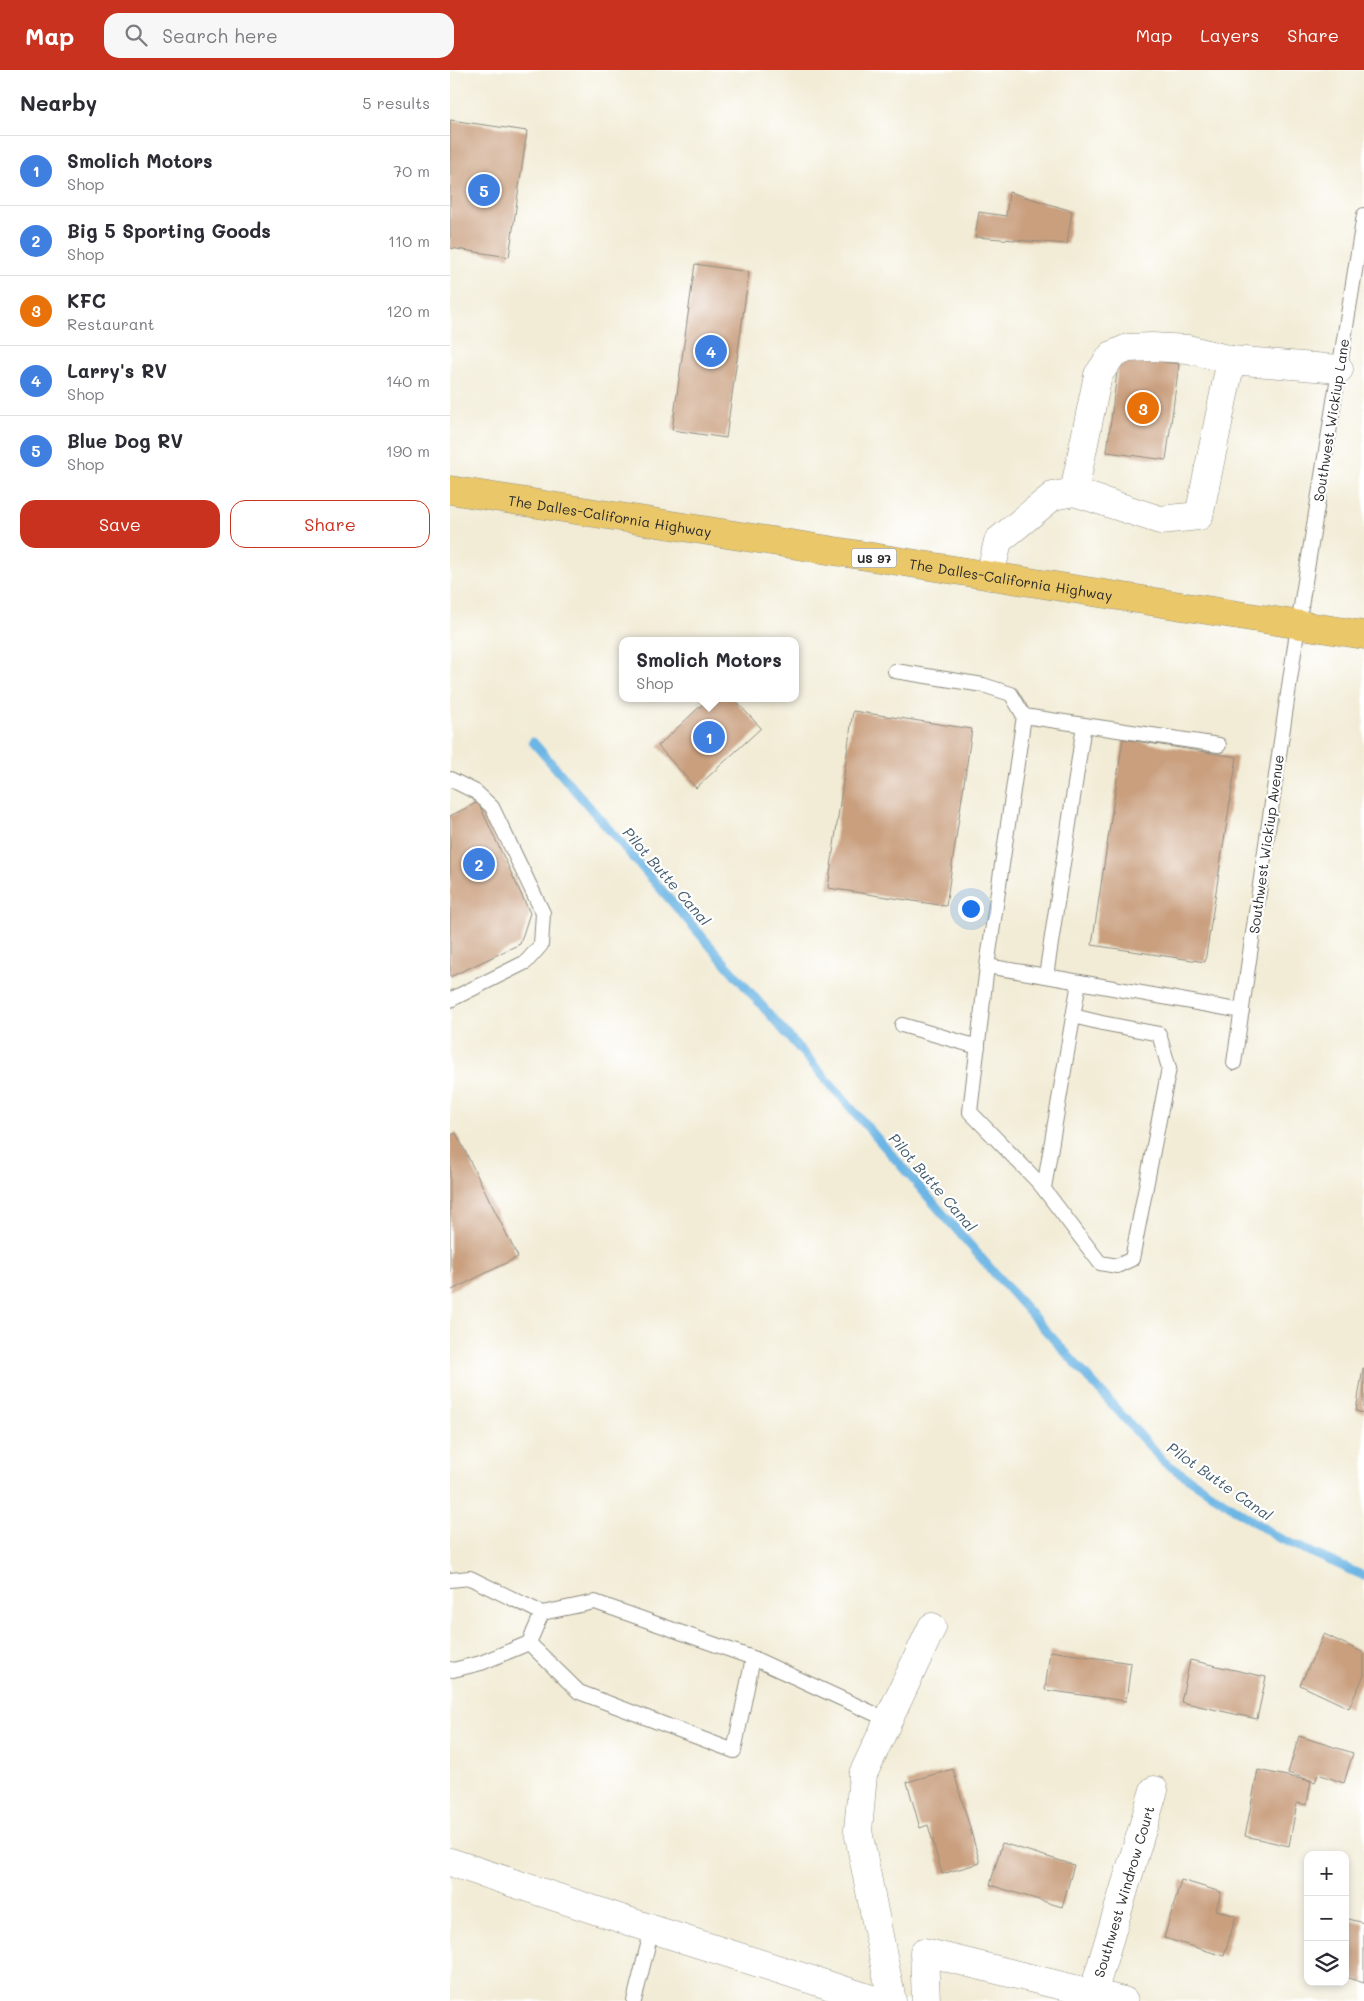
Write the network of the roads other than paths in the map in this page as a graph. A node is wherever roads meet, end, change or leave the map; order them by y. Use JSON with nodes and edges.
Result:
{"nodes":[{"id":1,"x":1364,"y":215,"type":"edge"},
{"id":2,"x":1231,"y":360,"type":"junction"},
{"id":3,"x":1339,"y":369,"type":"junction"},
{"id":4,"x":450,"y":490,"type":"edge"},
{"id":5,"x":1074,"y":492,"type":"junction"},
{"id":6,"x":990,"y":576,"type":"junction"},
{"id":7,"x":1298,"y":625,"type":"junction"},
{"id":8,"x":1364,"y":635,"type":"edge"},
{"id":9,"x":895,"y":671,"type":"dead end"},
{"id":10,"x":1024,"y":716,"type":"junction"},
{"id":11,"x":1084,"y":725,"type":"junction"},
{"id":12,"x":1219,"y":746,"type":"dead end"},
{"id":13,"x":450,"y":779,"type":"edge"},
{"id":14,"x":987,"y":966,"type":"junction"},
{"id":15,"x":1046,"y":976,"type":"junction"},
{"id":16,"x":1079,"y":982,"type":"junction"},
{"id":17,"x":450,"y":1000,"type":"edge"},
{"id":18,"x":1242,"y":1011,"type":"junction"},
{"id":19,"x":1073,"y":1016,"type":"junction"},
{"id":20,"x":902,"y":1025,"type":"dead end"},
{"id":21,"x":978,"y":1047,"type":"junction"},
{"id":22,"x":1234,"y":1063,"type":"dead end"},
{"id":23,"x":1040,"y":1184,"type":"junction"},
{"id":24,"x":450,"y":1580,"type":"edge"},
{"id":25,"x":542,"y":1613,"type":"junction"},
{"id":26,"x":932,"y":1627,"type":"dead end"},
{"id":27,"x":529,"y":1643,"type":"junction"},
{"id":28,"x":753,"y":1658,"type":"junction"},
{"id":29,"x":450,"y":1669,"type":"edge"},
{"id":30,"x":888,"y":1720,"type":"junction"},
{"id":31,"x":1154,"y":1790,"type":"dead end"},
{"id":32,"x":450,"y":1862,"type":"edge"},
{"id":33,"x":652,"y":1929,"type":"junction"},
{"id":34,"x":1093,"y":1993,"type":"junction"},
{"id":35,"x":634,"y":2001,"type":"edge"},
{"id":36,"x":878,"y":2001,"type":"edge"},
{"id":37,"x":892,"y":2001,"type":"edge"},
{"id":38,"x":926,"y":2001,"type":"edge"},
{"id":39,"x":1124,"y":2001,"type":"edge"}],
"edges":[{"from":1,"to":3,"type":"lane","name":"Southwest Wickiup Lane"},
{"from":2,"to":3,"type":"street"},
{"from":2,"to":5,"type":"street"},
{"from":2,"to":5,"type":"street"},
{"from":3,"to":7,"type":"lane","name":"Southwest Wickiup Lane"},
{"from":4,"to":6,"type":"highway","name":"The Dalles-California Highway","number":"US 97"},
{"from":5,"to":6,"type":"street"},
{"from":6,"to":7,"type":"highway","name":"The Dalles-California Highway","number":"US 97"},
{"from":7,"to":8,"type":"highway","name":"The Dalles-California Highway","number":"US 97"},
{"from":7,"to":18,"type":"lane","name":"Southwest Wickiup Avenue"},
{"from":9,"to":10,"type":"lane"},
{"from":10,"to":11,"type":"lane"},
{"from":10,"to":14,"type":"lane"},
{"from":11,"to":12,"type":"lane"},
{"from":11,"to":15,"type":"lane"},
{"from":13,"to":17,"type":"lane"},
{"from":14,"to":15,"type":"lane"},
{"from":14,"to":21,"type":"lane"},
{"from":15,"to":16,"type":"lane"},
{"from":16,"to":18,"type":"lane"},
{"from":16,"to":19,"type":"lane"},
{"from":18,"to":22,"type":"lane","name":"Southwest Wickiup Avenue"},
{"from":19,"to":23,"type":"lane"},
{"from":19,"to":23,"type":"lane"},
{"from":20,"to":21,"type":"lane"},
{"from":21,"to":23,"type":"lane"},
{"from":24,"to":25,"type":"lane"},
{"from":25,"to":27,"type":"lane"},
{"from":25,"to":28,"type":"lane"},
{"from":26,"to":30,"type":"street"},
{"from":27,"to":28,"type":"lane"},
{"from":27,"to":29,"type":"lane"},
{"from":28,"to":30,"type":"lane"},
{"from":30,"to":37,"type":"street"},
{"from":31,"to":34,"type":"street","name":"Southwest Windrow Court"},
{"from":32,"to":33,"type":"street"},
{"from":33,"to":35,"type":"lane"},
{"from":33,"to":36,"type":"street"},
{"from":34,"to":38,"type":"street"},
{"from":34,"to":39,"type":"street"}]}
